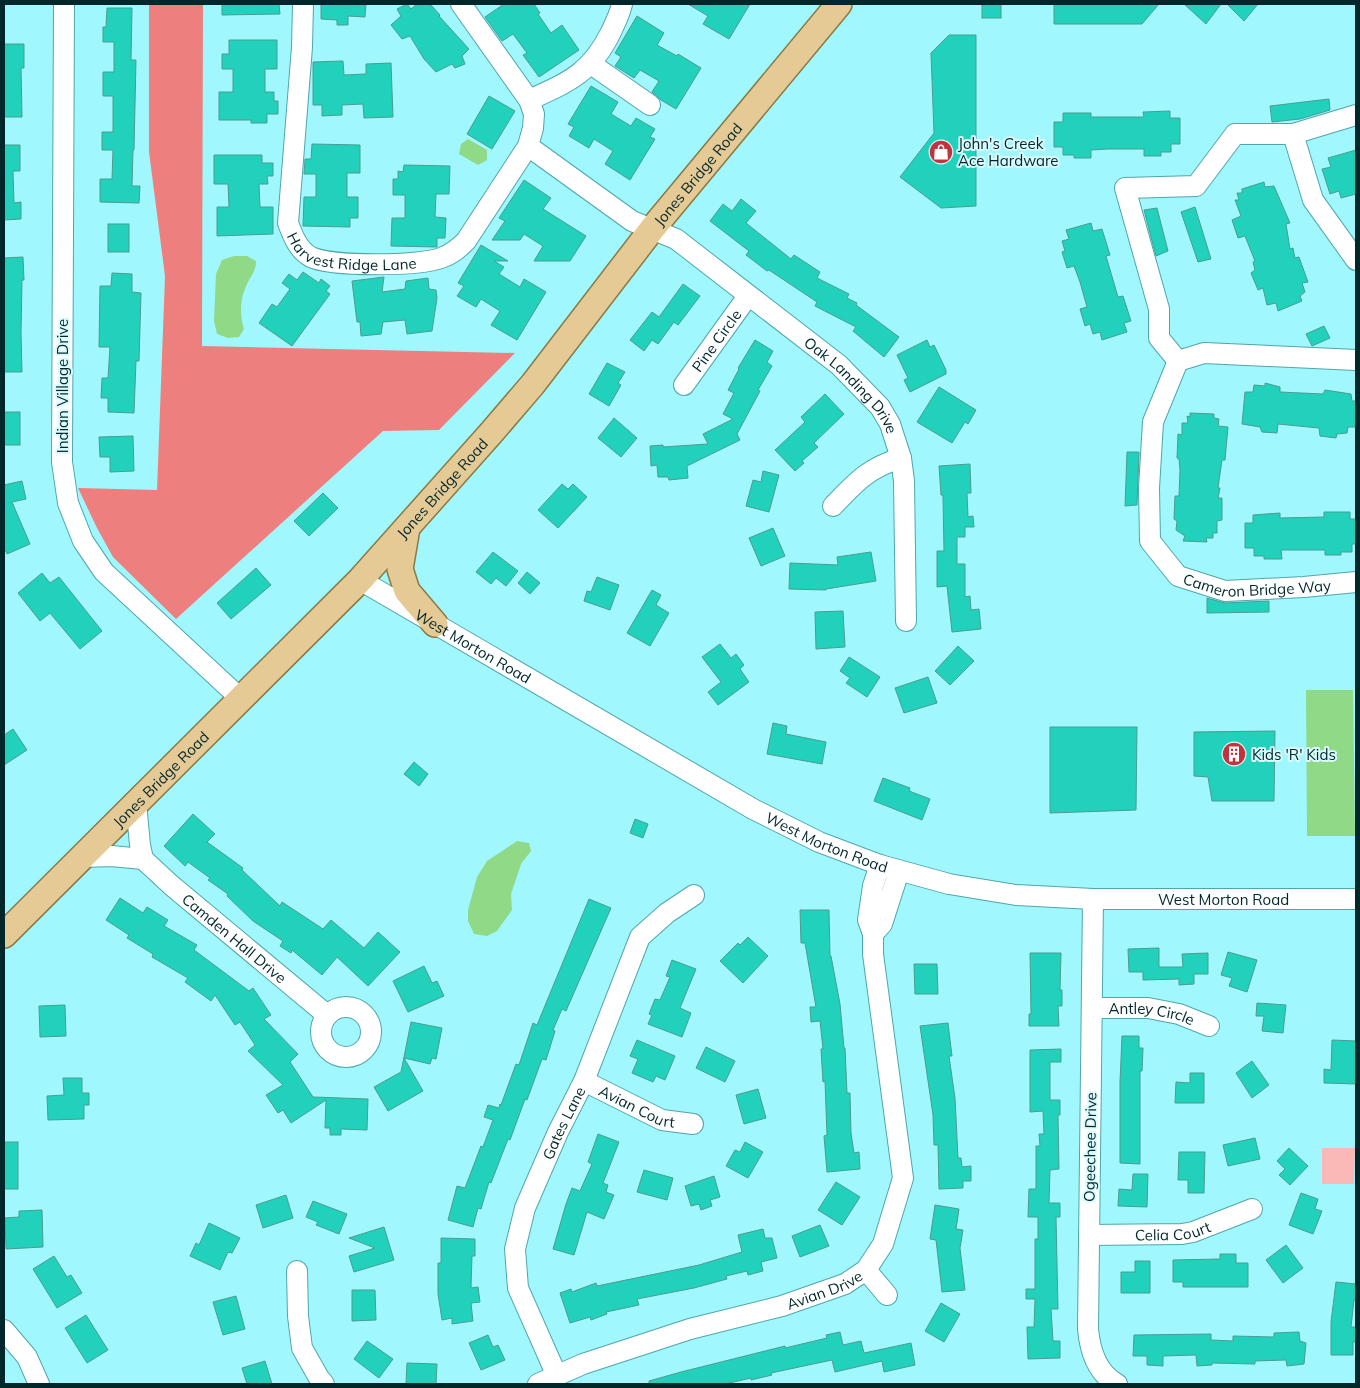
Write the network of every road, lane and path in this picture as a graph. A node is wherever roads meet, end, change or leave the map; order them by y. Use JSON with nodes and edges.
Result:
{"nodes":[{"id":1,"x":64,"y":4,"type":"edge"},
{"id":2,"x":303,"y":4,"type":"edge"},
{"id":3,"x":461,"y":4,"type":"edge"},
{"id":4,"x":622,"y":4,"type":"edge"},
{"id":5,"x":839,"y":4,"type":"edge"},
{"id":6,"x":591,"y":64,"type":"junction"},
{"id":7,"x":530,"y":100,"type":"junction"},
{"id":8,"x":650,"y":104,"type":"dead end"},
{"id":9,"x":1356,"y":115,"type":"edge"},
{"id":10,"x":1293,"y":134,"type":"junction"},
{"id":11,"x":528,"y":146,"type":"junction"},
{"id":12,"x":652,"y":229,"type":"junction"},
{"id":13,"x":1356,"y":260,"type":"edge"},
{"id":14,"x":748,"y":296,"type":"junction"},
{"id":15,"x":1356,"y":360,"type":"edge"},
{"id":16,"x":1178,"y":361,"type":"junction"},
{"id":17,"x":684,"y":385,"type":"dead end"},
{"id":18,"x":901,"y":458,"type":"junction"},
{"id":19,"x":833,"y":506,"type":"dead end"},
{"id":20,"x":407,"y":528,"type":"junction"},
{"id":21,"x":360,"y":580,"type":"junction"},
{"id":22,"x":1356,"y":582,"type":"edge"},
{"id":23,"x":906,"y":621,"type":"dead end"},
{"id":24,"x":435,"y":624,"type":"junction"},
{"id":25,"x":241,"y":699,"type":"junction"},
{"id":26,"x":136,"y":804,"type":"junction"},
{"id":27,"x":83,"y":857,"type":"junction"},
{"id":28,"x":143,"y":859,"type":"junction"},
{"id":29,"x":880,"y":866,"type":"junction"},
{"id":30,"x":899,"y":871,"type":"junction"},
{"id":31,"x":694,"y":895,"type":"dead end"},
{"id":32,"x":1356,"y":898,"type":"edge"},
{"id":33,"x":1092,"y":899,"type":"junction"},
{"id":34,"x":873,"y":934,"type":"junction"},
{"id":35,"x":4,"y":935,"type":"edge"},
{"id":36,"x":1092,"y":1008,"type":"junction"},
{"id":37,"x":327,"y":1015,"type":"dead end"},
{"id":38,"x":1209,"y":1026,"type":"dead end"},
{"id":39,"x":584,"y":1081,"type":"junction"},
{"id":40,"x":693,"y":1124,"type":"dead end"},
{"id":41,"x":1252,"y":1209,"type":"dead end"},
{"id":42,"x":1089,"y":1235,"type":"junction"},
{"id":43,"x":866,"y":1270,"type":"junction"},
{"id":44,"x":297,"y":1271,"type":"dead end"},
{"id":45,"x":887,"y":1295,"type":"dead end"},
{"id":46,"x":4,"y":1330,"type":"edge"},
{"id":47,"x":556,"y":1376,"type":"junction"},
{"id":48,"x":39,"y":1384,"type":"edge"},
{"id":49,"x":324,"y":1384,"type":"edge"},
{"id":50,"x":538,"y":1384,"type":"edge"},
{"id":51,"x":1118,"y":1384,"type":"edge"}],
"edges":[{"from":1,"to":25,"type":"street","name":"Indian Village Drive"},
{"from":2,"to":11,"type":"street","name":"Harvest Ridge Lane"},
{"from":3,"to":7,"type":"street","name":"Harvest Ridge Lane"},
{"from":4,"to":6,"type":"street"},
{"from":5,"to":12,"type":"main road","name":"Jones Bridge Road"},
{"from":6,"to":7,"type":"street"},
{"from":6,"to":8,"type":"street"},
{"from":7,"to":11,"type":"street","name":"Harvest Ridge Lane"},
{"from":9,"to":10,"type":"street"},
{"from":10,"to":13,"type":"street"},
{"from":10,"to":16,"type":"street"},
{"from":11,"to":12,"type":"street"},
{"from":12,"to":14,"type":"street","name":"Oak Landing Drive"},
{"from":12,"to":20,"type":"main road","name":"Jones Bridge Road"},
{"from":14,"to":17,"type":"street","name":"Pine Circle"},
{"from":14,"to":18,"type":"street","name":"Oak Landing Drive"},
{"from":15,"to":16,"type":"street"},
{"from":16,"to":22,"type":"street","name":"Cameron Bridge Way"},
{"from":18,"to":19,"type":"street"},
{"from":18,"to":23,"type":"street","name":"Oak Landing Drive"},
{"from":20,"to":21,"type":"main road","name":"Jones Bridge Road"},
{"from":20,"to":24,"type":"main road"},
{"from":21,"to":24,"type":"street","name":"West Morton Road"},
{"from":21,"to":25,"type":"main road","name":"Jones Bridge Road"},
{"from":24,"to":29,"type":"street","name":"West Morton Road"},
{"from":25,"to":26,"type":"main road","name":"Jones Bridge Road"},
{"from":26,"to":27,"type":"main road","name":"Jones Bridge Road"},
{"from":26,"to":28,"type":"street"},
{"from":27,"to":28,"type":"street"},
{"from":27,"to":35,"type":"main road","name":"Jones Bridge Road"},
{"from":28,"to":37,"type":"street","name":"Camden Hall Drive"},
{"from":29,"to":30,"type":"street","name":"West Morton Road"},
{"from":29,"to":34,"type":"street","name":"Avian Drive"},
{"from":30,"to":33,"type":"street","name":"West Morton Road"},
{"from":30,"to":34,"type":"street"},
{"from":31,"to":39,"type":"street","name":"Gates Lane"},
{"from":32,"to":33,"type":"street","name":"West Morton Road"},
{"from":33,"to":36,"type":"street","name":"Ogeechee Drive"},
{"from":34,"to":43,"type":"street","name":"Avian Drive"},
{"from":36,"to":38,"type":"street","name":"Antley Circle"},
{"from":36,"to":42,"type":"street","name":"Ogeechee Drive"},
{"from":39,"to":40,"type":"street","name":"Avian Court"},
{"from":39,"to":47,"type":"street","name":"Gates Lane"},
{"from":41,"to":42,"type":"street","name":"Celia Court"},
{"from":42,"to":51,"type":"street","name":"Ogeechee Drive"},
{"from":43,"to":45,"type":"street"},
{"from":43,"to":47,"type":"street","name":"Avian Drive"},
{"from":44,"to":49,"type":"street"},
{"from":46,"to":48,"type":"street"},
{"from":47,"to":50,"type":"street","name":"Avian Drive"}]}
